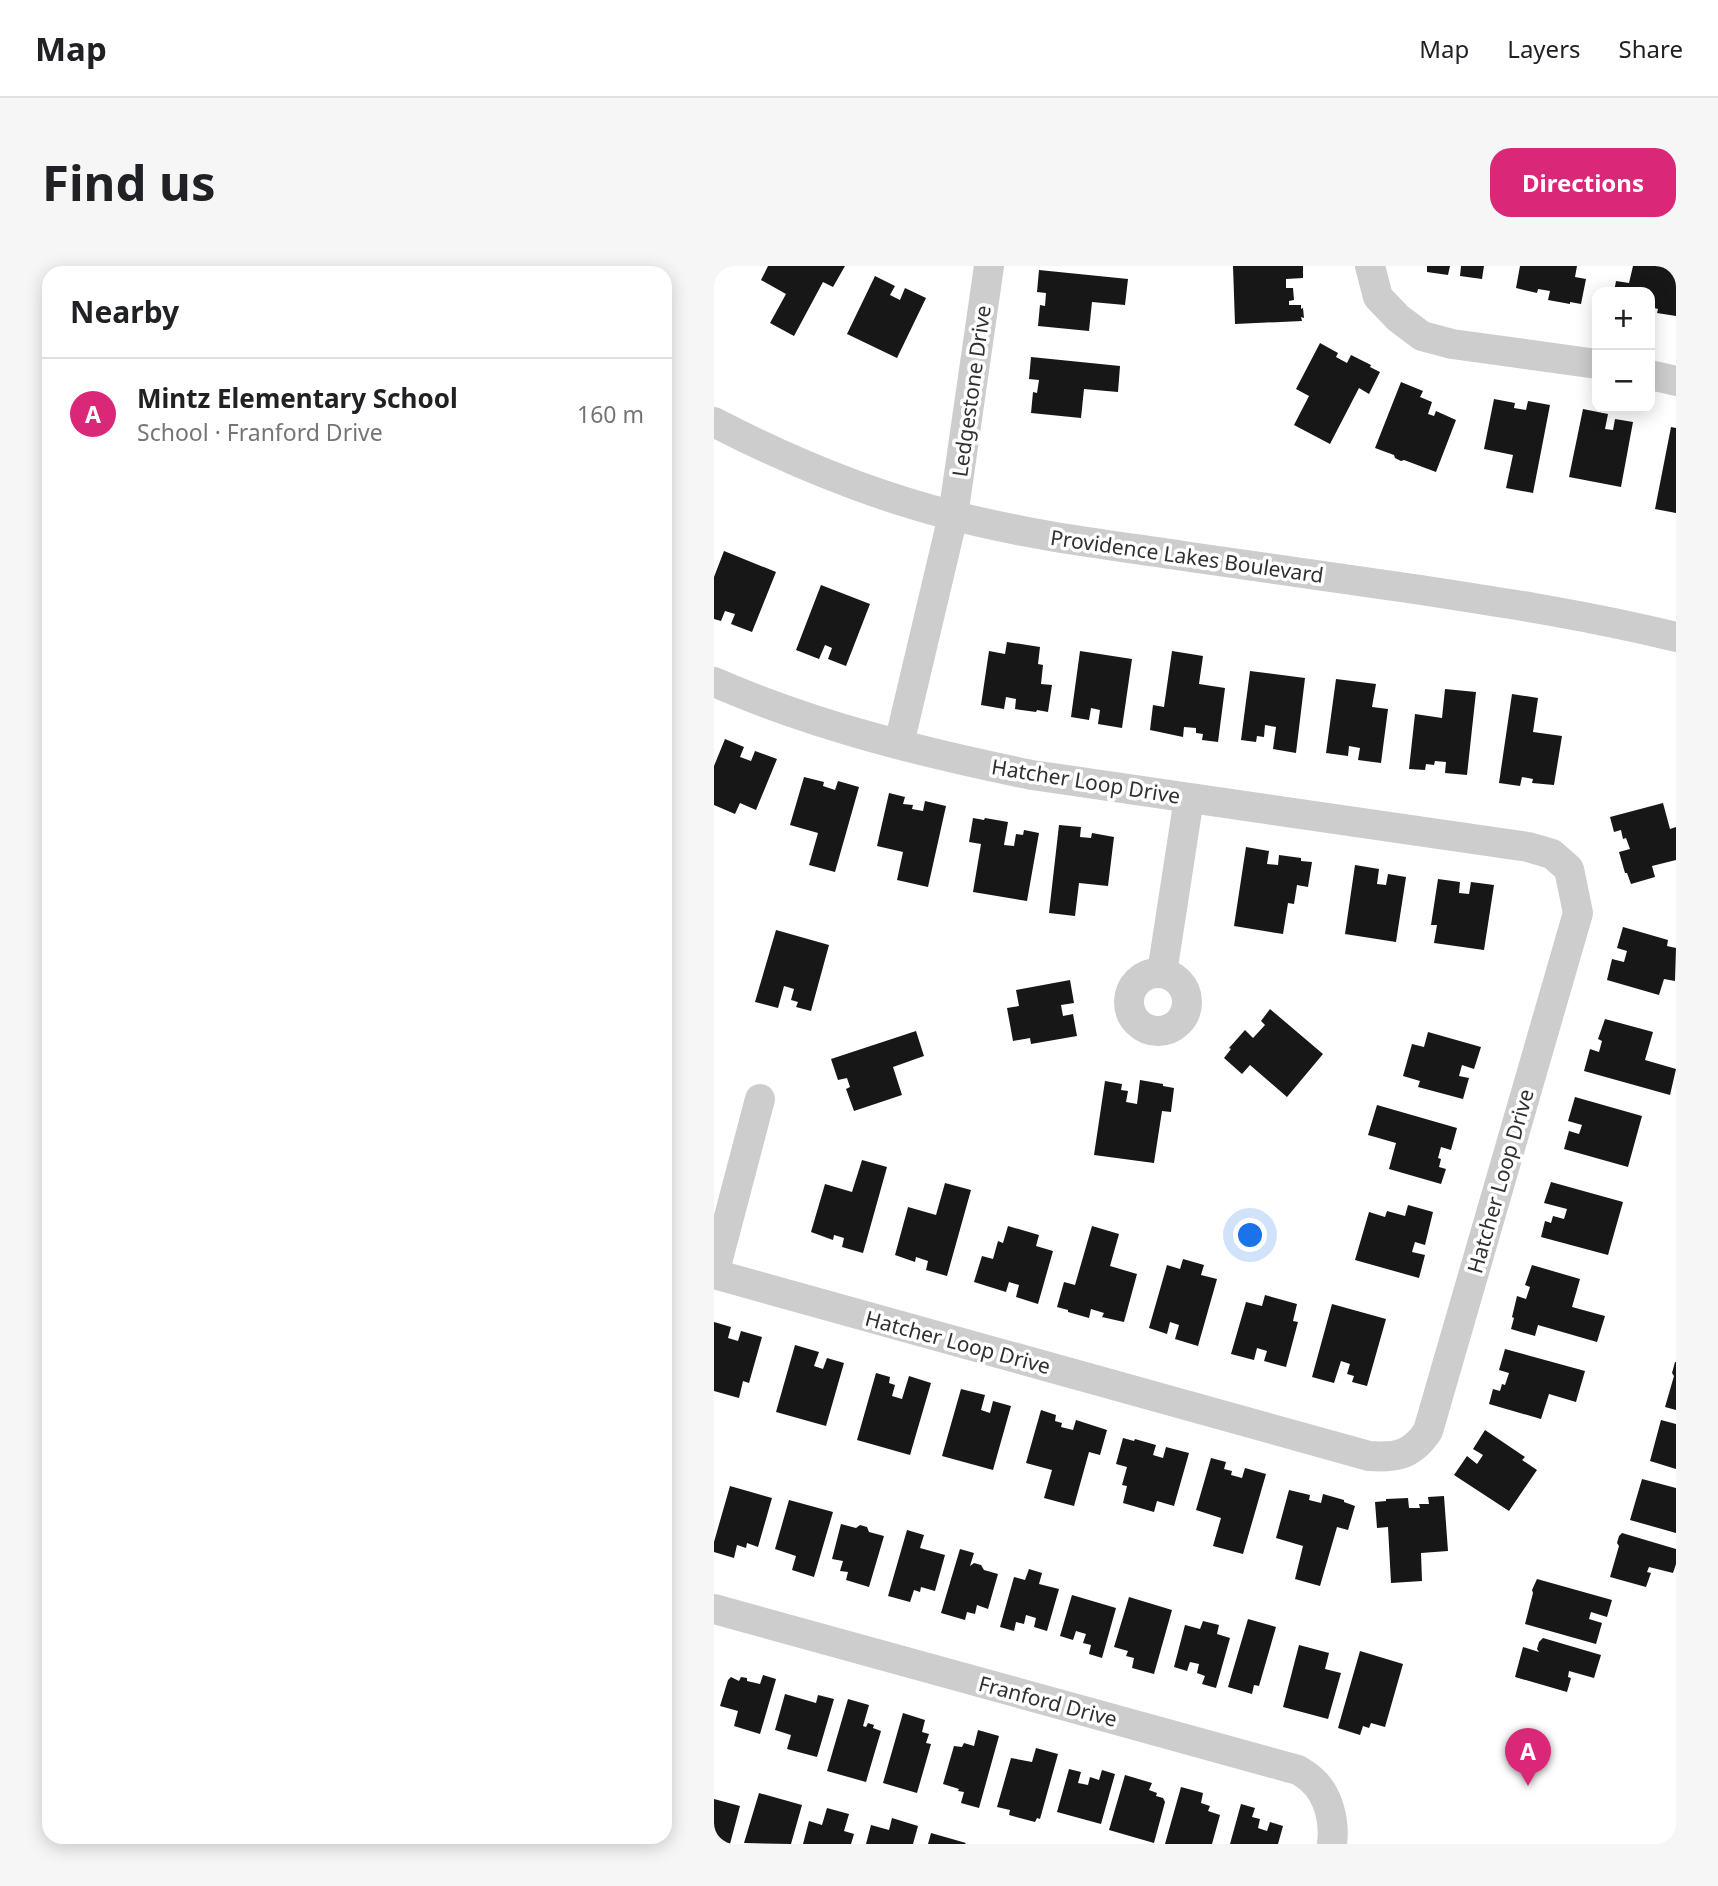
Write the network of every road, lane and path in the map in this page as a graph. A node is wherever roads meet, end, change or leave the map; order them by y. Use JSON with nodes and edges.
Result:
{"nodes":[{"id":1,"x":989,"y":266,"type":"edge"},
{"id":2,"x":1370,"y":266,"type":"edge"},
{"id":3,"x":1592,"y":363,"type":"edge"},
{"id":4,"x":1655,"y":376,"type":"edge"},
{"id":5,"x":1676,"y":381,"type":"edge"},
{"id":6,"x":714,"y":422,"type":"edge"},
{"id":7,"x":953,"y":516,"type":"junction"},
{"id":8,"x":1676,"y":637,"type":"edge"},
{"id":9,"x":714,"y":682,"type":"edge"},
{"id":10,"x":900,"y":744,"type":"junction"},
{"id":11,"x":1189,"y":798,"type":"junction"},
{"id":12,"x":1162,"y":973,"type":"dead end"},
{"id":13,"x":760,"y":1099,"type":"dead end"},
{"id":14,"x":714,"y":1274,"type":"edge"},
{"id":15,"x":714,"y":1609,"type":"edge"},
{"id":16,"x":1332,"y":1844,"type":"edge"}],
"edges":[{"from":1,"to":7,"type":"street","name":"Ledgestone Drive"},
{"from":2,"to":3,"type":"street"},
{"from":4,"to":5,"type":"street"},
{"from":6,"to":7,"type":"street","name":"Providence Lakes Boulevard"},
{"from":7,"to":8,"type":"street","name":"Providence Lakes Boulevard"},
{"from":7,"to":10,"type":"street"},
{"from":9,"to":10,"type":"street","name":"Hatcher Loop Drive"},
{"from":10,"to":11,"type":"street","name":"Hatcher Loop Drive"},
{"from":11,"to":12,"type":"street"},
{"from":11,"to":14,"type":"street","name":"Hatcher Loop Drive"},
{"from":13,"to":14,"type":"street"},
{"from":15,"to":16,"type":"street","name":"Franford Drive"}]}
